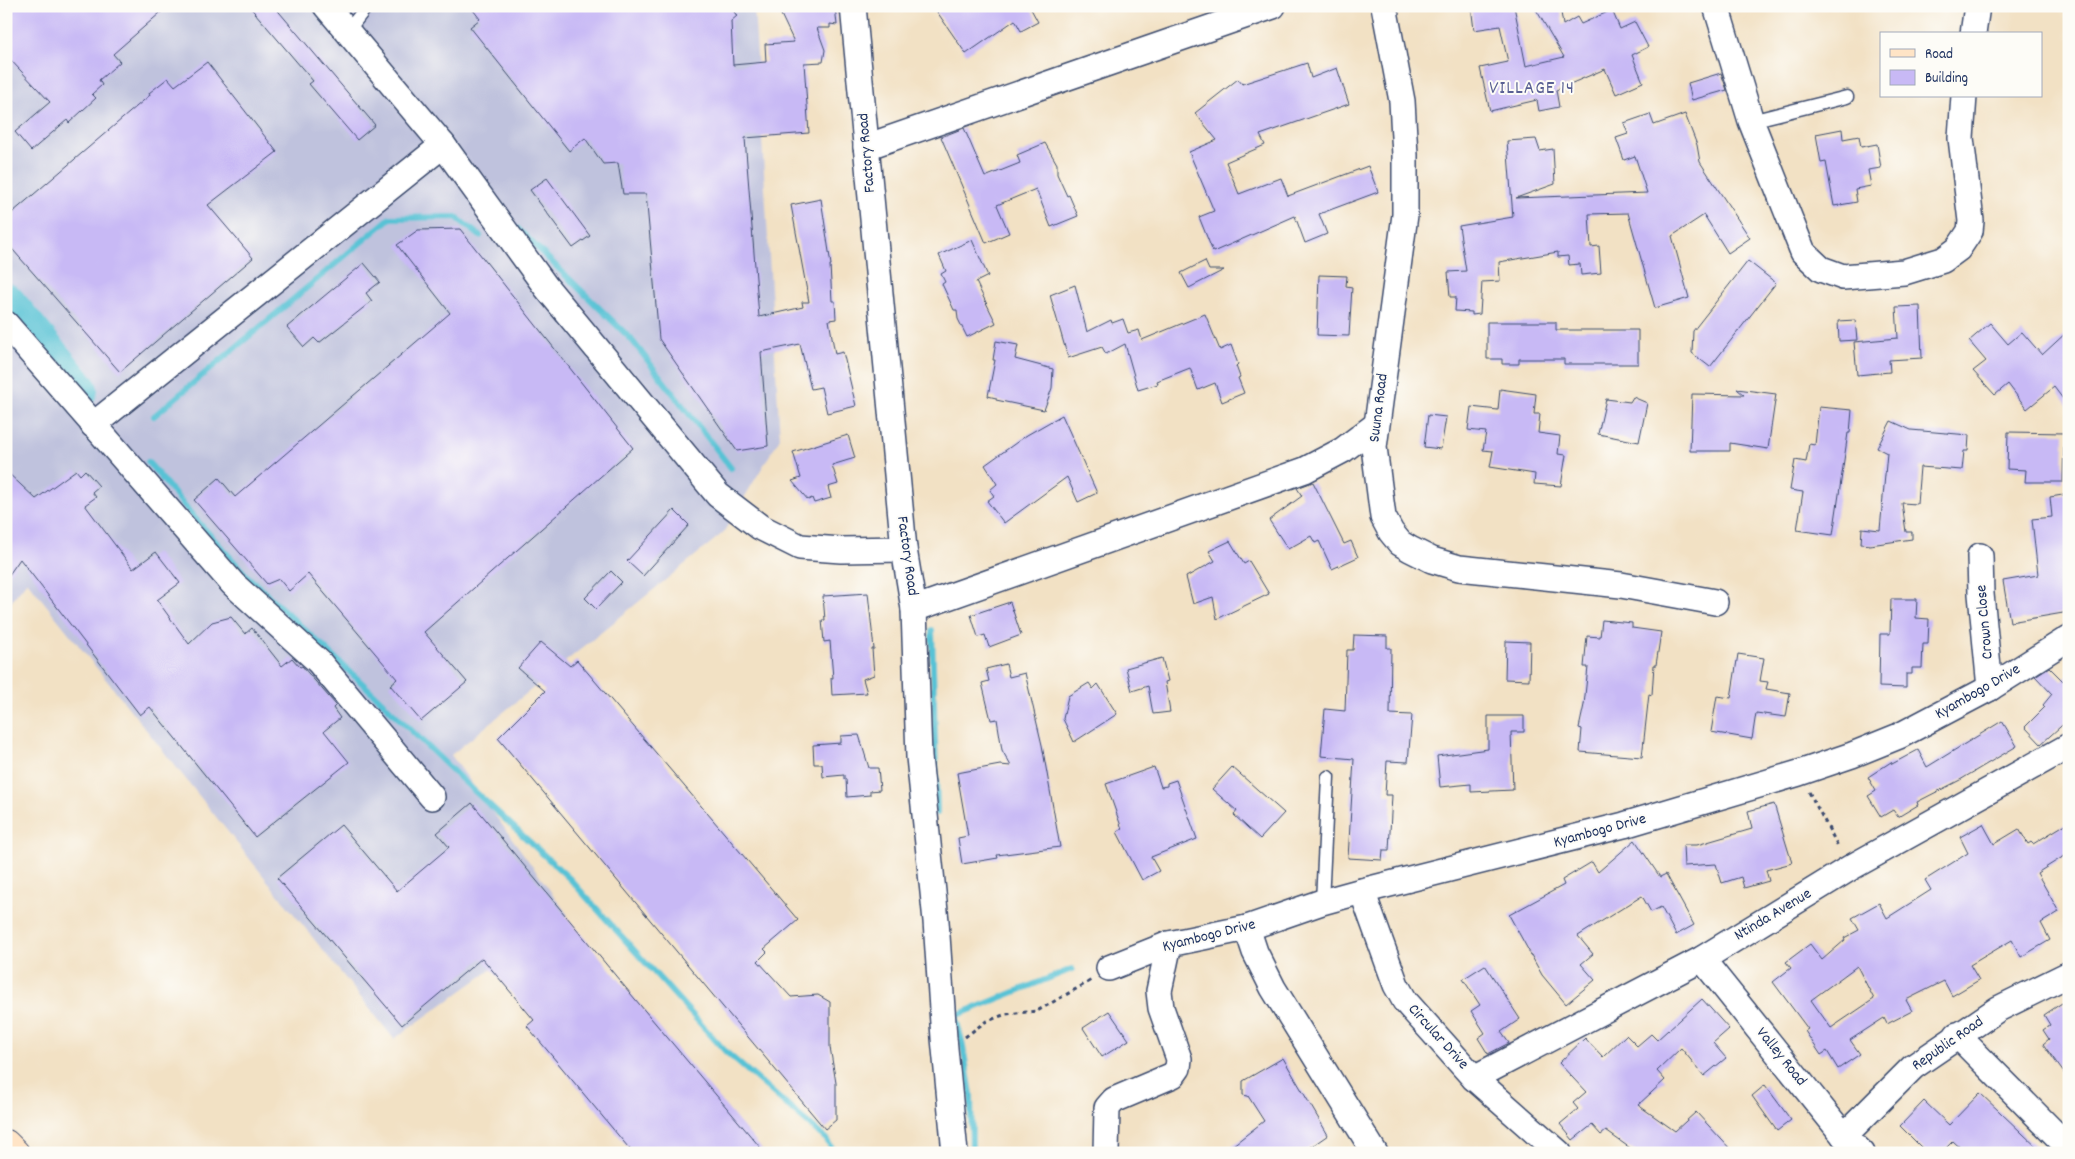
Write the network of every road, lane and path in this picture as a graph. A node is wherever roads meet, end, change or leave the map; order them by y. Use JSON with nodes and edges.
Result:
{"nodes":[{"id":1,"x":326,"y":6,"type":"edge"},
{"id":2,"x":367,"y":6,"type":"edge"},
{"id":3,"x":854,"y":6,"type":"edge"},
{"id":4,"x":1274,"y":6,"type":"edge"},
{"id":5,"x":1384,"y":6,"type":"edge"},
{"id":6,"x":1716,"y":6,"type":"edge"},
{"id":7,"x":1978,"y":6,"type":"edge"},
{"id":8,"x":347,"y":32,"type":"junction"},
{"id":9,"x":1973,"y":32,"type":"edge"},
{"id":10,"x":1847,"y":97,"type":"dead end"},
{"id":11,"x":1964,"y":98,"type":"edge"},
{"id":12,"x":1751,"y":121,"type":"junction"},
{"id":13,"x":443,"y":145,"type":"junction"},
{"id":14,"x":866,"y":147,"type":"junction"},
{"id":15,"x":6,"y":324,"type":"edge"},
{"id":16,"x":92,"y":425,"type":"junction"},
{"id":17,"x":1376,"y":425,"type":"junction"},
{"id":18,"x":904,"y":549,"type":"junction"},
{"id":19,"x":1980,"y":556,"type":"dead end"},
{"id":20,"x":1716,"y":602,"type":"dead end"},
{"id":21,"x":914,"y":610,"type":"junction"},
{"id":22,"x":2069,"y":638,"type":"edge"},
{"id":23,"x":1990,"y":688,"type":"junction"},
{"id":24,"x":2069,"y":746,"type":"edge"},
{"id":25,"x":1799,"y":774,"type":"junction"},
{"id":26,"x":1328,"y":777,"type":"dead end"},
{"id":27,"x":432,"y":797,"type":"dead end"},
{"id":28,"x":1850,"y":868,"type":"junction"},
{"id":29,"x":1362,"y":891,"type":"junction"},
{"id":30,"x":1322,"y":902,"type":"junction"},
{"id":31,"x":1247,"y":928,"type":"junction"},
{"id":32,"x":1169,"y":944,"type":"junction"},
{"id":33,"x":1702,"y":959,"type":"junction"},
{"id":34,"x":1109,"y":968,"type":"joint"},
{"id":35,"x":2069,"y":974,"type":"edge"},
{"id":36,"x":1957,"y":1035,"type":"junction"},
{"id":37,"x":968,"y":1036,"type":"dead end"},
{"id":38,"x":1474,"y":1078,"type":"junction"},
{"id":39,"x":6,"y":1144,"type":"edge"},
{"id":40,"x":1853,"y":1145,"type":"edge"},
{"id":41,"x":2069,"y":1148,"type":"edge"},
{"id":42,"x":15,"y":1153,"type":"edge"},
{"id":43,"x":955,"y":1153,"type":"edge"},
{"id":44,"x":1106,"y":1153,"type":"edge"},
{"id":45,"x":1375,"y":1153,"type":"edge"},
{"id":46,"x":1559,"y":1153,"type":"edge"}],
"edges":[{"from":1,"to":8,"type":"street"},
{"from":2,"to":8,"type":"lane"},
{"from":3,"to":14,"type":"street","name":"Factory Road"},
{"from":4,"to":14,"type":"street"},
{"from":5,"to":17,"type":"street","name":"Suuna Road"},
{"from":6,"to":12,"type":"street"},
{"from":7,"to":9,"type":"street"},
{"from":8,"to":13,"type":"street"},
{"from":10,"to":12,"type":"lane"},
{"from":11,"to":12,"type":"street"},
{"from":13,"to":16,"type":"street"},
{"from":13,"to":18,"type":"street"},
{"from":14,"to":18,"type":"street","name":"Factory Road"},
{"from":15,"to":16,"type":"street"},
{"from":16,"to":27,"type":"street"},
{"from":17,"to":20,"type":"street","name":"Suuna Road"},
{"from":17,"to":21,"type":"street","name":"Factory Road"},
{"from":18,"to":21,"type":"street","name":"Factory Road"},
{"from":19,"to":23,"type":"street","name":"Crown Close"},
{"from":21,"to":43,"type":"street"},
{"from":22,"to":23,"type":"street","name":"Kyambogo Drive"},
{"from":23,"to":25,"type":"street","name":"Kyambogo Drive"},
{"from":24,"to":28,"type":"street","name":"Ntinda Avenue"},
{"from":25,"to":28,"type":"path"},
{"from":25,"to":29,"type":"street","name":"Kyambogo Drive"},
{"from":26,"to":30,"type":"lane"},
{"from":28,"to":33,"type":"street","name":"Ntinda Avenue"},
{"from":29,"to":30,"type":"street","name":"Kyambogo Drive"},
{"from":29,"to":38,"type":"street","name":"Circular Drive"},
{"from":30,"to":31,"type":"street","name":"Kyambogo Drive"},
{"from":31,"to":32,"type":"street","name":"Kyambogo Drive"},
{"from":31,"to":45,"type":"street"},
{"from":32,"to":34,"type":"street","name":"Kyambogo Drive"},
{"from":32,"to":44,"type":"street"},
{"from":33,"to":38,"type":"street","name":"Ntinda Avenue"},
{"from":33,"to":40,"type":"street","name":"Valley Road"},
{"from":34,"to":37,"type":"path"},
{"from":35,"to":36,"type":"street","name":"Republic Road"},
{"from":36,"to":40,"type":"street","name":"Republic Road"},
{"from":36,"to":41,"type":"street"},
{"from":38,"to":46,"type":"street","name":"Circular Drive"},
{"from":39,"to":42,"type":"street"}]}
